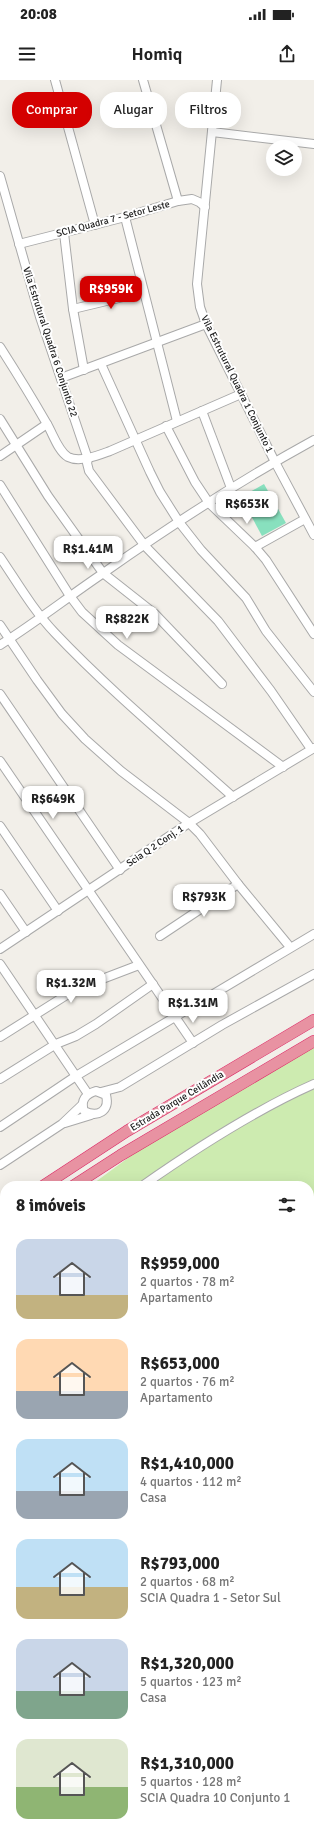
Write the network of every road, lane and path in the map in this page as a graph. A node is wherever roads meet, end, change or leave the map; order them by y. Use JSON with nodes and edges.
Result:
{"nodes":[{"id":1,"x":55,"y":80,"type":"edge"},
{"id":2,"x":143,"y":80,"type":"edge"},
{"id":3,"x":217,"y":80,"type":"edge"},
{"id":4,"x":212,"y":132,"type":"junction"},
{"id":5,"x":314,"y":144,"type":"edge"},
{"id":6,"x":0,"y":177,"type":"edge"},
{"id":7,"x":178,"y":201,"type":"junction"},
{"id":8,"x":205,"y":207,"type":"junction"},
{"id":9,"x":125,"y":217,"type":"junction"},
{"id":10,"x":95,"y":225,"type":"junction"},
{"id":11,"x":64,"y":233,"type":"junction"},
{"id":12,"x":19,"y":244,"type":"junction"},
{"id":13,"x":144,"y":292,"type":"junction"},
{"id":14,"x":73,"y":309,"type":"junction"},
{"id":15,"x":206,"y":324,"type":"junction"},
{"id":16,"x":156,"y":343,"type":"junction"},
{"id":17,"x":0,"y":347,"type":"edge"},
{"id":18,"x":102,"y":364,"type":"junction"},
{"id":19,"x":84,"y":370,"type":"junction"},
{"id":20,"x":61,"y":378,"type":"junction"},
{"id":21,"x":241,"y":394,"type":"junction"},
{"id":22,"x":202,"y":411,"type":"junction"},
{"id":23,"x":0,"y":419,"type":"edge"},
{"id":24,"x":177,"y":421,"type":"junction"},
{"id":25,"x":47,"y":424,"type":"junction"},
{"id":26,"x":166,"y":426,"type":"junction"},
{"id":27,"x":136,"y":440,"type":"junction"},
{"id":28,"x":314,"y":440,"type":"edge"},
{"id":29,"x":17,"y":446,"type":"junction"},
{"id":30,"x":0,"y":456,"type":"edge"},
{"id":31,"x":88,"y":459,"type":"junction"},
{"id":32,"x":274,"y":462,"type":"junction"},
{"id":33,"x":0,"y":485,"type":"edge"},
{"id":34,"x":231,"y":488,"type":"junction"},
{"id":35,"x":209,"y":503,"type":"junction"},
{"id":36,"x":305,"y":519,"type":"junction"},
{"id":37,"x":179,"y":522,"type":"junction"},
{"id":38,"x":314,"y":535,"type":"edge"},
{"id":39,"x":145,"y":546,"type":"junction"},
{"id":40,"x":255,"y":547,"type":"junction"},
{"id":41,"x":0,"y":557,"type":"edge"},
{"id":42,"x":102,"y":573,"type":"junction"},
{"id":43,"x":70,"y":596,"type":"junction"},
{"id":44,"x":41,"y":617,"type":"junction"},
{"id":45,"x":0,"y":625,"type":"edge"},
{"id":46,"x":314,"y":634,"type":"edge"},
{"id":47,"x":9,"y":639,"type":"junction"},
{"id":48,"x":0,"y":645,"type":"edge"},
{"id":49,"x":222,"y":684,"type":"dead end"},
{"id":50,"x":314,"y":692,"type":"edge"},
{"id":51,"x":0,"y":694,"type":"edge"},
{"id":52,"x":312,"y":749,"type":"edge"},
{"id":53,"x":0,"y":761,"type":"edge"},
{"id":54,"x":283,"y":766,"type":"junction"},
{"id":55,"x":233,"y":797,"type":"junction"},
{"id":56,"x":189,"y":824,"type":"junction"},
{"id":57,"x":0,"y":826,"type":"edge"},
{"id":58,"x":120,"y":870,"type":"junction"},
{"id":59,"x":238,"y":884,"type":"junction"},
{"id":60,"x":89,"y":891,"type":"junction"},
{"id":61,"x":0,"y":894,"type":"edge"},
{"id":62,"x":58,"y":911,"type":"junction"},
{"id":63,"x":26,"y":932,"type":"junction"},
{"id":64,"x":314,"y":934,"type":"edge"},
{"id":65,"x":160,"y":936,"type":"dead end"},
{"id":66,"x":290,"y":947,"type":"junction"},
{"id":67,"x":0,"y":949,"type":"edge"},
{"id":68,"x":0,"y":964,"type":"edge"},
{"id":69,"x":139,"y":965,"type":"junction"},
{"id":70,"x":314,"y":974,"type":"edge"},
{"id":71,"x":153,"y":984,"type":"junction"},
{"id":72,"x":36,"y":1014,"type":"junction"},
{"id":73,"x":175,"y":1016,"type":"junction"},
{"id":74,"x":314,"y":1020,"type":"edge"},
{"id":75,"x":0,"y":1037,"type":"edge"},
{"id":76,"x":314,"y":1041,"type":"edge"},
{"id":77,"x":193,"y":1042,"type":"junction"},
{"id":78,"x":56,"y":1044,"type":"junction"},
{"id":79,"x":76,"y":1076,"type":"junction"},
{"id":80,"x":0,"y":1079,"type":"edge"},
{"id":81,"x":314,"y":1084,"type":"edge"},
{"id":82,"x":120,"y":1087,"type":"junction"},
{"id":83,"x":100,"y":1092,"type":"junction"},
{"id":84,"x":88,"y":1094,"type":"junction"},
{"id":85,"x":108,"y":1102,"type":"junction"},
{"id":86,"x":82,"y":1105,"type":"junction"},
{"id":87,"x":91,"y":1115,"type":"junction"},
{"id":88,"x":62,"y":1124,"type":"junction"},
{"id":89,"x":0,"y":1127,"type":"edge"},
{"id":90,"x":0,"y":1165,"type":"edge"},
{"id":91,"x":50,"y":1181,"type":"edge"},
{"id":92,"x":81,"y":1181,"type":"edge"},
{"id":93,"x":149,"y":1181,"type":"edge"}],
"edges":[{"from":1,"to":10,"type":"street"},
{"from":2,"to":7,"type":"street"},
{"from":3,"to":4,"type":"street","name":"Vila Estrutural Quadra 1 Conjunto 1"},
{"from":4,"to":5,"type":"street"},
{"from":4,"to":8,"type":"street","name":"Vila Estrutural Quadra 1 Conjunto 1"},
{"from":6,"to":12,"type":"street","name":"Vila Estrutural Quadra 6 Conjunto 22"},
{"from":7,"to":8,"type":"street","name":"SCIA Quadra 7 - Setor Leste"},
{"from":7,"to":9,"type":"street","name":"SCIA Quadra 7 - Setor Leste"},
{"from":8,"to":15,"type":"street","name":"Vila Estrutural Quadra 1 Conjunto 1"},
{"from":9,"to":10,"type":"street","name":"SCIA Quadra 7 - Setor Leste"},
{"from":9,"to":13,"type":"street"},
{"from":10,"to":11,"type":"street","name":"SCIA Quadra 7 - Setor Leste"},
{"from":11,"to":12,"type":"street","name":"SCIA Quadra 7 - Setor Leste"},
{"from":11,"to":14,"type":"street"},
{"from":12,"to":20,"type":"street","name":"Vila Estrutural Quadra 6 Conjunto 22"},
{"from":13,"to":14,"type":"street"},
{"from":13,"to":16,"type":"street"},
{"from":14,"to":19,"type":"street"},
{"from":15,"to":16,"type":"street"},
{"from":15,"to":21,"type":"street","name":"Vila Estrutural Quadra 1 Conjunto 1"},
{"from":16,"to":18,"type":"street"},
{"from":16,"to":24,"type":"street"},
{"from":17,"to":25,"type":"street"},
{"from":18,"to":19,"type":"street"},
{"from":18,"to":27,"type":"street"},
{"from":19,"to":20,"type":"street"},
{"from":20,"to":31,"type":"street","name":"Vila Estrutural Quadra 6 Conjunto 22"},
{"from":21,"to":22,"type":"street"},
{"from":21,"to":32,"type":"street","name":"Vila Estrutural Quadra 1 Conjunto 1"},
{"from":22,"to":24,"type":"street"},
{"from":22,"to":34,"type":"street"},
{"from":23,"to":29,"type":"street"},
{"from":24,"to":26,"type":"street"},
{"from":25,"to":29,"type":"street"},
{"from":25,"to":31,"type":"street"},
{"from":26,"to":27,"type":"street"},
{"from":26,"to":35,"type":"street"},
{"from":27,"to":31,"type":"street"},
{"from":27,"to":37,"type":"street"},
{"from":28,"to":32,"type":"street"},
{"from":29,"to":30,"type":"street"},
{"from":29,"to":42,"type":"street"},
{"from":31,"to":39,"type":"street","name":"Vila Estrutural Quadra 6 Conjunto 22"},
{"from":32,"to":34,"type":"street"},
{"from":32,"to":36,"type":"street","name":"Vila Estrutural Quadra 1 Conjunto 1"},
{"from":33,"to":43,"type":"street"},
{"from":34,"to":35,"type":"street"},
{"from":35,"to":37,"type":"street"},
{"from":35,"to":40,"type":"street"},
{"from":36,"to":38,"type":"street","name":"Vila Estrutural Quadra 1 Conjunto 1"},
{"from":36,"to":40,"type":"street"},
{"from":37,"to":39,"type":"street"},
{"from":37,"to":50,"type":"street"},
{"from":39,"to":42,"type":"street"},
{"from":39,"to":52,"type":"street","name":"Vila Estrutural Quadra 6 Conjunto 22"},
{"from":40,"to":46,"type":"street"},
{"from":41,"to":44,"type":"street"},
{"from":42,"to":43,"type":"street"},
{"from":42,"to":49,"type":"street"},
{"from":43,"to":44,"type":"street"},
{"from":43,"to":54,"type":"street"},
{"from":44,"to":47,"type":"street"},
{"from":44,"to":55,"type":"street"},
{"from":45,"to":47,"type":"street"},
{"from":47,"to":48,"type":"street"},
{"from":47,"to":56,"type":"street"},
{"from":51,"to":58,"type":"street"},
{"from":52,"to":54,"type":"street","name":"Scia Q 2 Conj. 1"},
{"from":53,"to":60,"type":"street"},
{"from":54,"to":55,"type":"street","name":"Scia Q 2 Conj. 1"},
{"from":55,"to":56,"type":"street","name":"Scia Q 2 Conj. 1"},
{"from":56,"to":58,"type":"street","name":"Scia Q 2 Conj. 1"},
{"from":56,"to":59,"type":"street"},
{"from":57,"to":62,"type":"street"},
{"from":58,"to":60,"type":"street","name":"Scia Q 2 Conj. 1"},
{"from":59,"to":65,"type":"street"},
{"from":59,"to":66,"type":"street"},
{"from":60,"to":62,"type":"street","name":"Scia Q 2 Conj. 1"},
{"from":60,"to":69,"type":"street"},
{"from":61,"to":63,"type":"street"},
{"from":62,"to":63,"type":"street","name":"Scia Q 2 Conj. 1"},
{"from":63,"to":67,"type":"street","name":"Scia Q 2 Conj. 1"},
{"from":64,"to":66,"type":"street"},
{"from":66,"to":73,"type":"street"},
{"from":68,"to":72,"type":"street"},
{"from":69,"to":71,"type":"street"},
{"from":69,"to":72,"type":"street"},
{"from":70,"to":77,"type":"street"},
{"from":71,"to":73,"type":"street"},
{"from":71,"to":78,"type":"street"},
{"from":72,"to":75,"type":"street"},
{"from":72,"to":78,"type":"street"},
{"from":73,"to":77,"type":"street"},
{"from":73,"to":79,"type":"street"},
{"from":74,"to":91,"type":"highway","name":"Estrada Parque Ceilândia"},
{"from":76,"to":92,"type":"highway","name":"Estrada Parque Ceilândia"},
{"from":77,"to":82,"type":"street"},
{"from":78,"to":79,"type":"street"},
{"from":78,"to":80,"type":"street"},
{"from":79,"to":84,"type":"street"},
{"from":79,"to":89,"type":"street"},
{"from":81,"to":93,"type":"street"},
{"from":82,"to":83,"type":"street"},
{"from":82,"to":85,"type":"street"},
{"from":83,"to":84,"type":"street"},
{"from":83,"to":85,"type":"street"},
{"from":84,"to":86,"type":"street"},
{"from":85,"to":87,"type":"street"},
{"from":86,"to":87,"type":"street"},
{"from":86,"to":88,"type":"street"},
{"from":87,"to":88,"type":"street"},
{"from":88,"to":90,"type":"street"}]}
